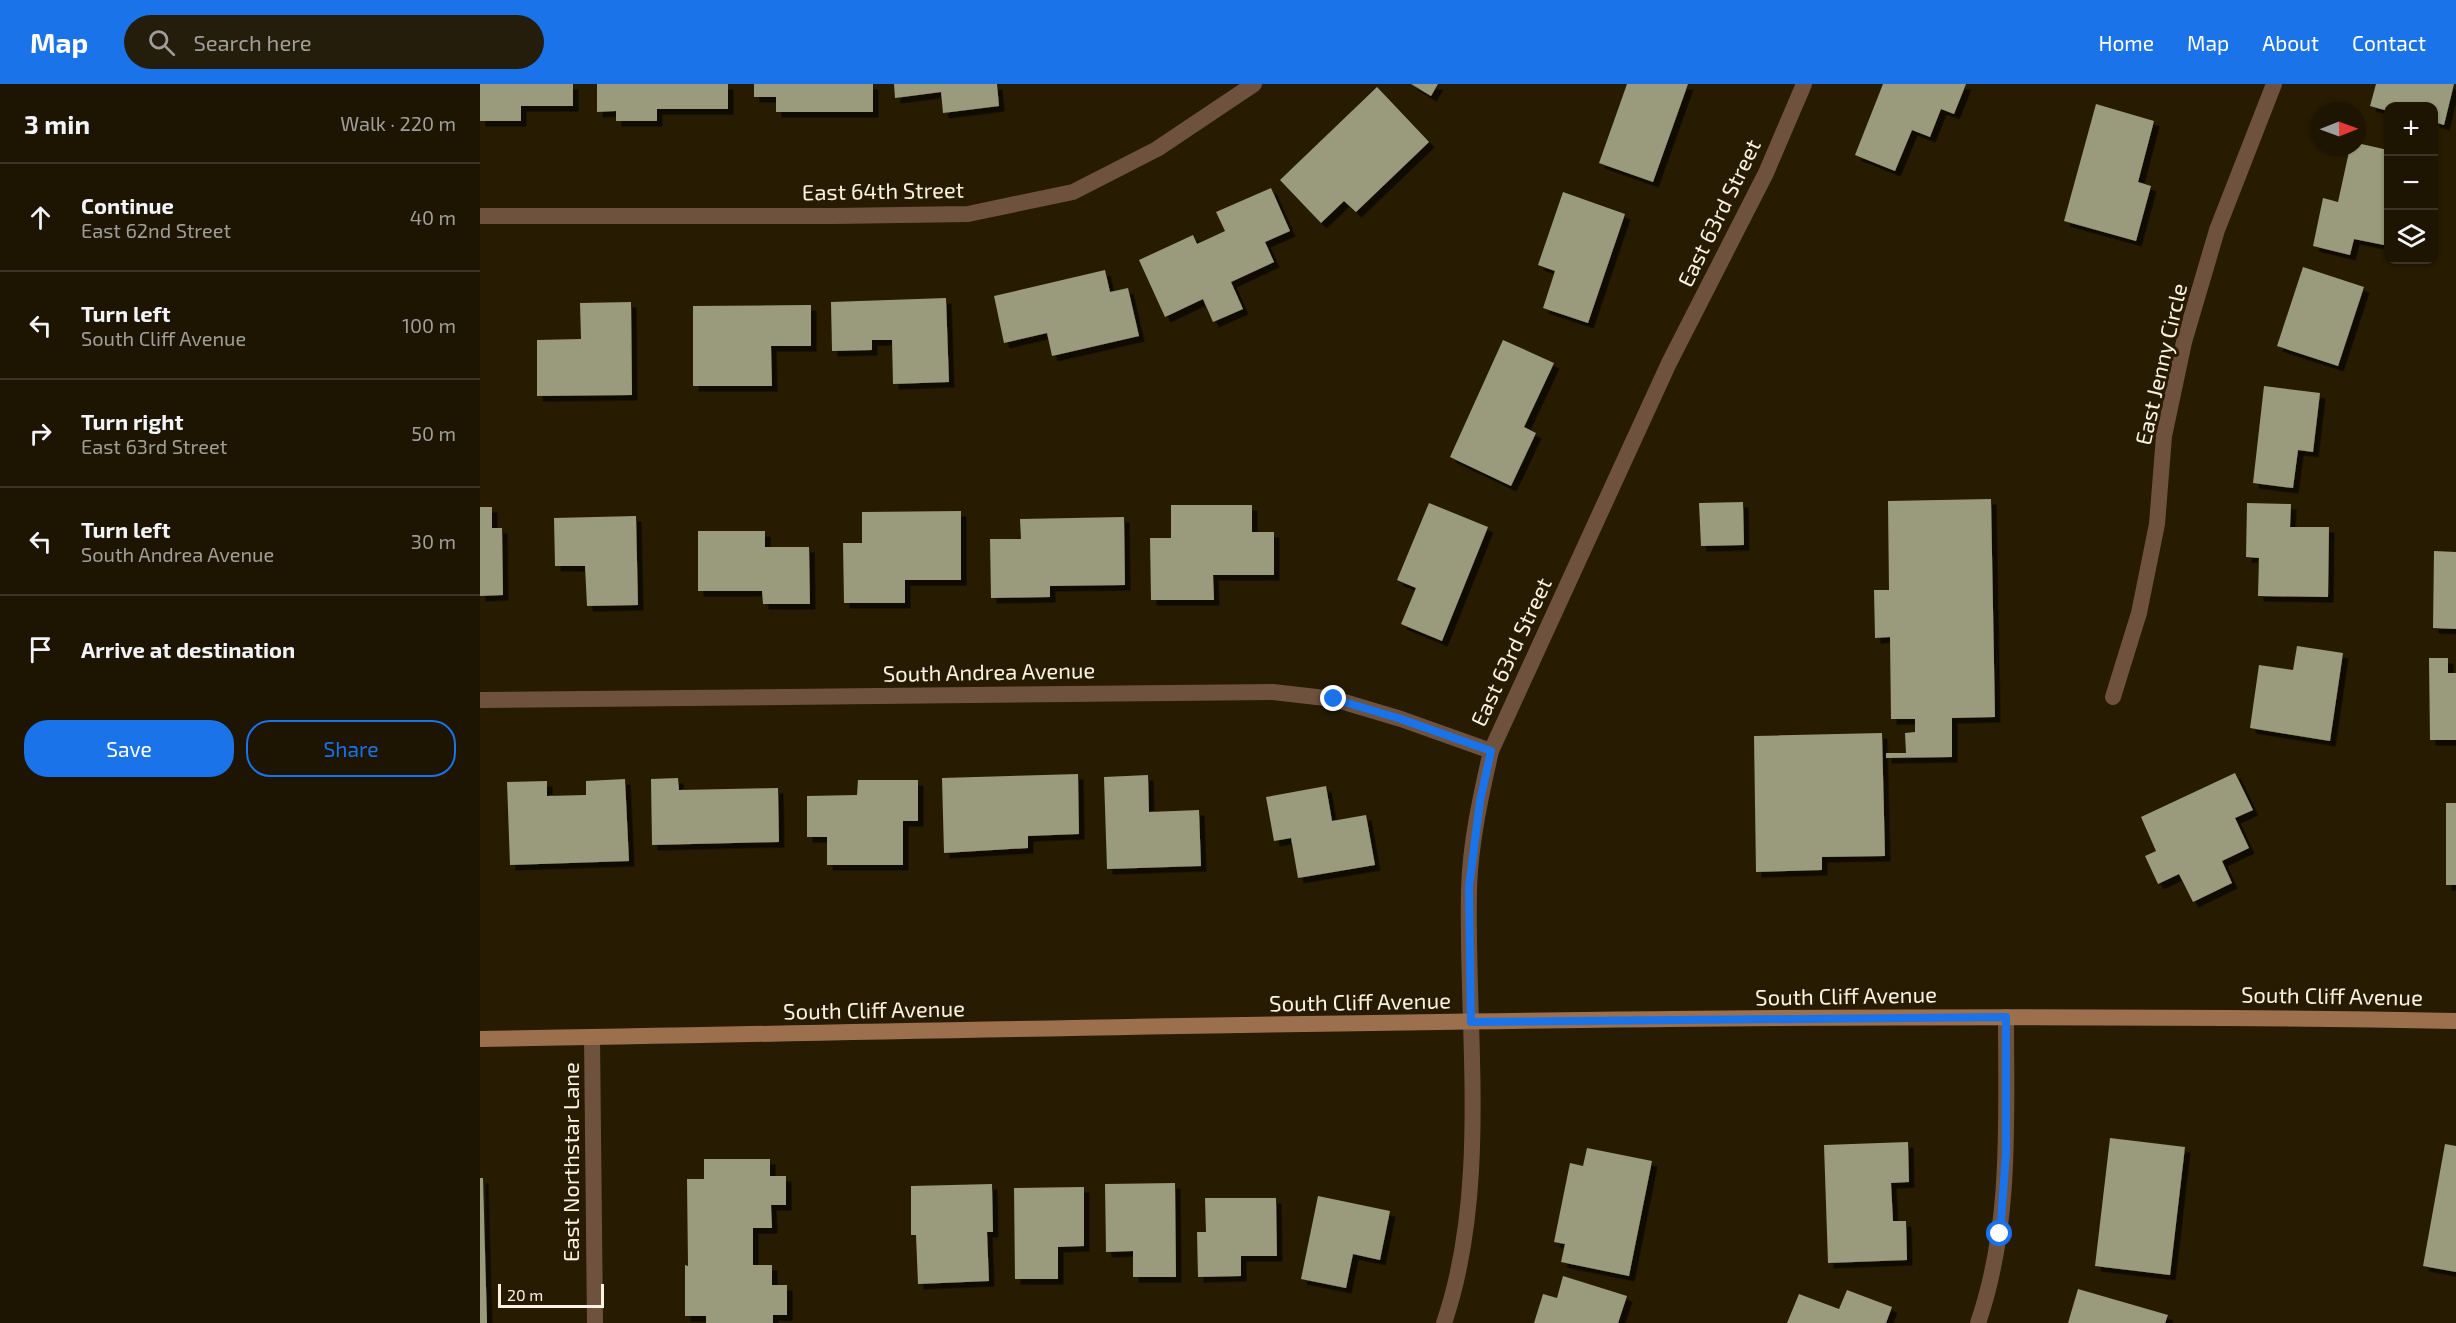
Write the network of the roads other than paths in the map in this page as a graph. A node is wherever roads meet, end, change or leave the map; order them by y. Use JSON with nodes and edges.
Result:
{"nodes":[{"id":1,"x":1254,"y":84,"type":"edge"},
{"id":2,"x":1804,"y":84,"type":"edge"},
{"id":3,"x":2274,"y":84,"type":"edge"},
{"id":4,"x":480,"y":216,"type":"edge"},
{"id":5,"x":2113,"y":697,"type":"dead end"},
{"id":6,"x":480,"y":700,"type":"edge"},
{"id":7,"x":1491,"y":751,"type":"junction"},
{"id":8,"x":2006,"y":1017,"type":"junction"},
{"id":9,"x":2456,"y":1021,"type":"edge"},
{"id":10,"x":1471,"y":1022,"type":"junction"},
{"id":11,"x":592,"y":1037,"type":"junction"},
{"id":12,"x":480,"y":1039,"type":"edge"},
{"id":13,"x":595,"y":1323,"type":"edge"},
{"id":14,"x":1444,"y":1323,"type":"edge"},
{"id":15,"x":1978,"y":1323,"type":"edge"}],
"edges":[{"from":1,"to":4,"type":"street","name":"East 64th Street"},
{"from":2,"to":7,"type":"street","name":"East 63rd Street"},
{"from":3,"to":5,"type":"street","name":"East Jenny Circle"},
{"from":6,"to":7,"type":"street","name":"South Andrea Avenue"},
{"from":7,"to":10,"type":"street","name":"East 63rd Street"},
{"from":8,"to":9,"type":"main road","name":"South Cliff Avenue"},
{"from":8,"to":10,"type":"main road","name":"South Cliff Avenue"},
{"from":8,"to":15,"type":"street"},
{"from":10,"to":11,"type":"main road","name":"South Cliff Avenue"},
{"from":10,"to":14,"type":"street","name":"East 63rd Street"},
{"from":11,"to":12,"type":"main road","name":"South Cliff Avenue"},
{"from":11,"to":13,"type":"street","name":"East Northstar Lane"}]}
